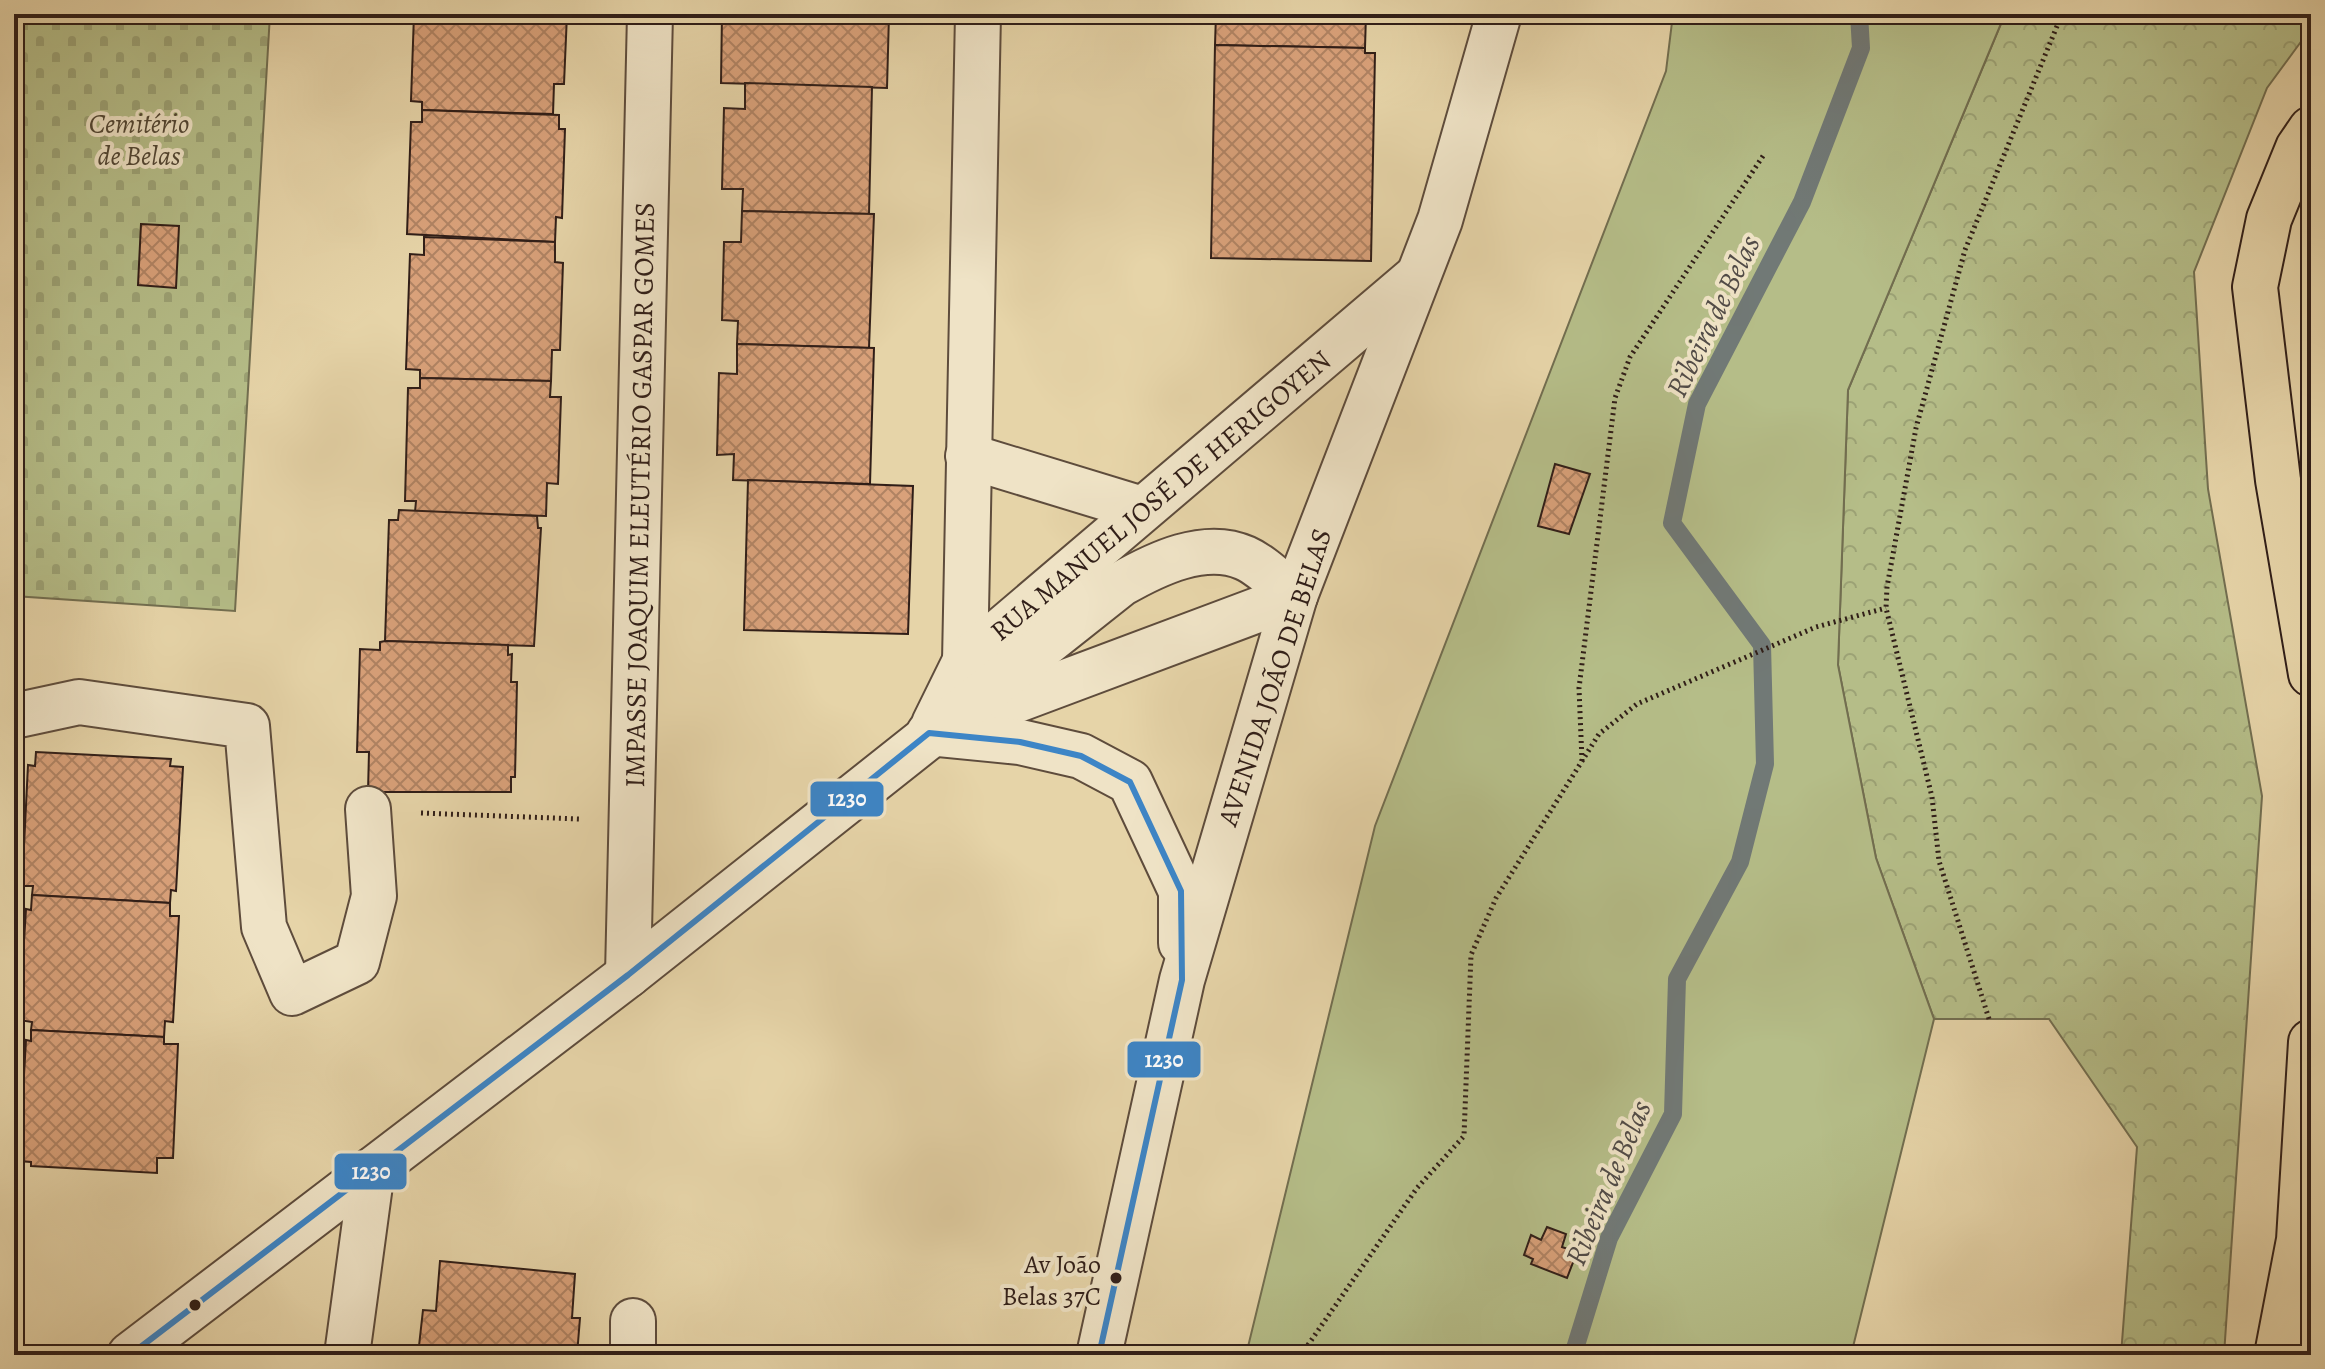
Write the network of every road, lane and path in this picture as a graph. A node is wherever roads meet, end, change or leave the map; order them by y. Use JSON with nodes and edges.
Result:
{"nodes":[{"id":1,"x":650,"y":14,"type":"edge"},
{"id":2,"x":978,"y":14,"type":"edge"},
{"id":3,"x":1499,"y":14,"type":"edge"},
{"id":4,"x":2062,"y":14,"type":"edge"},
{"id":5,"x":2311,"y":129,"type":"edge"},
{"id":6,"x":1765,"y":153,"type":"dead end"},
{"id":7,"x":1416,"y":277,"type":"junction"},
{"id":8,"x":968,"y":456,"type":"junction"},
{"id":9,"x":1142,"y":509,"type":"junction"},
{"id":10,"x":1295,"y":596,"type":"junction"},
{"id":11,"x":1886,"y":608,"type":"junction"},
{"id":12,"x":965,"y":661,"type":"junction"},
{"id":13,"x":2311,"y":674,"type":"edge"},
{"id":14,"x":14,"y":716,"type":"edge"},
{"id":15,"x":929,"y":733,"type":"junction"},
{"id":16,"x":1582,"y":762,"type":"junction"},
{"id":17,"x":368,"y":809,"type":"dead end"},
{"id":18,"x":468,"y":816,"type":"dead end"},
{"id":19,"x":631,"y":821,"type":"junction"},
{"id":20,"x":628,"y":975,"type":"junction"},
{"id":21,"x":1182,"y":980,"type":"junction"},
{"id":22,"x":1989,"y":1019,"type":"dead end"},
{"id":23,"x":2311,"y":1042,"type":"edge"},
{"id":24,"x":372,"y":1170,"type":"junction"},
{"id":25,"x":130,"y":1355,"type":"edge"},
{"id":26,"x":347,"y":1355,"type":"edge"},
{"id":27,"x":1099,"y":1355,"type":"edge"},
{"id":28,"x":1301,"y":1355,"type":"edge"},
{"id":29,"x":2277,"y":1355,"type":"edge"}],
"edges":[{"from":1,"to":19,"type":"street","name":"IMPASSE JOAQUIM ELEUTÉRIO GASPAR GOMES"},
{"from":2,"to":8,"type":"street"},
{"from":3,"to":7,"type":"street","name":"AVENIDA JOÃO DE BELAS"},
{"from":4,"to":11,"type":"path"},
{"from":5,"to":13,"type":"main road"},
{"from":6,"to":16,"type":"path"},
{"from":7,"to":9,"type":"street","name":"RUA MANUEL JOSÉ DE HERIGOYEN"},
{"from":7,"to":10,"type":"street","name":"AVENIDA JOÃO DE BELAS"},
{"from":8,"to":9,"type":"street"},
{"from":8,"to":12,"type":"street"},
{"from":9,"to":12,"type":"street","name":"RUA MANUEL JOSÉ DE HERIGOYEN"},
{"from":10,"to":15,"type":"street","name":"RUA MANUEL JOSÉ DE HERIGOYEN"},
{"from":10,"to":15,"type":"street","name":"RUA MANUEL JOSÉ DE HERIGOYEN"},
{"from":10,"to":21,"type":"street","name":"AVENIDA JOÃO DE BELAS"},
{"from":11,"to":16,"type":"path"},
{"from":11,"to":22,"type":"path"},
{"from":12,"to":15,"type":"street","name":"RUA MANUEL JOSÉ DE HERIGOYEN"},
{"from":14,"to":17,"type":"street"},
{"from":15,"to":20,"type":"street","name":"RUA MANUEL JOSÉ DE HERIGOYEN"},
{"from":15,"to":21,"type":"street"},
{"from":16,"to":28,"type":"path"},
{"from":18,"to":19,"type":"path"},
{"from":19,"to":20,"type":"street","name":"IMPASSE JOAQUIM ELEUTÉRIO GASPAR GOMES"},
{"from":20,"to":24,"type":"street","name":"RUA MANUEL JOSÉ DE HERIGOYEN"},
{"from":21,"to":27,"type":"street","name":"AVENIDA JOÃO DE BELAS"},
{"from":23,"to":29,"type":"main road"},
{"from":24,"to":25,"type":"street","name":"RUA MANUEL JOSÉ DE HERIGOYEN"},
{"from":24,"to":26,"type":"street"}]}
